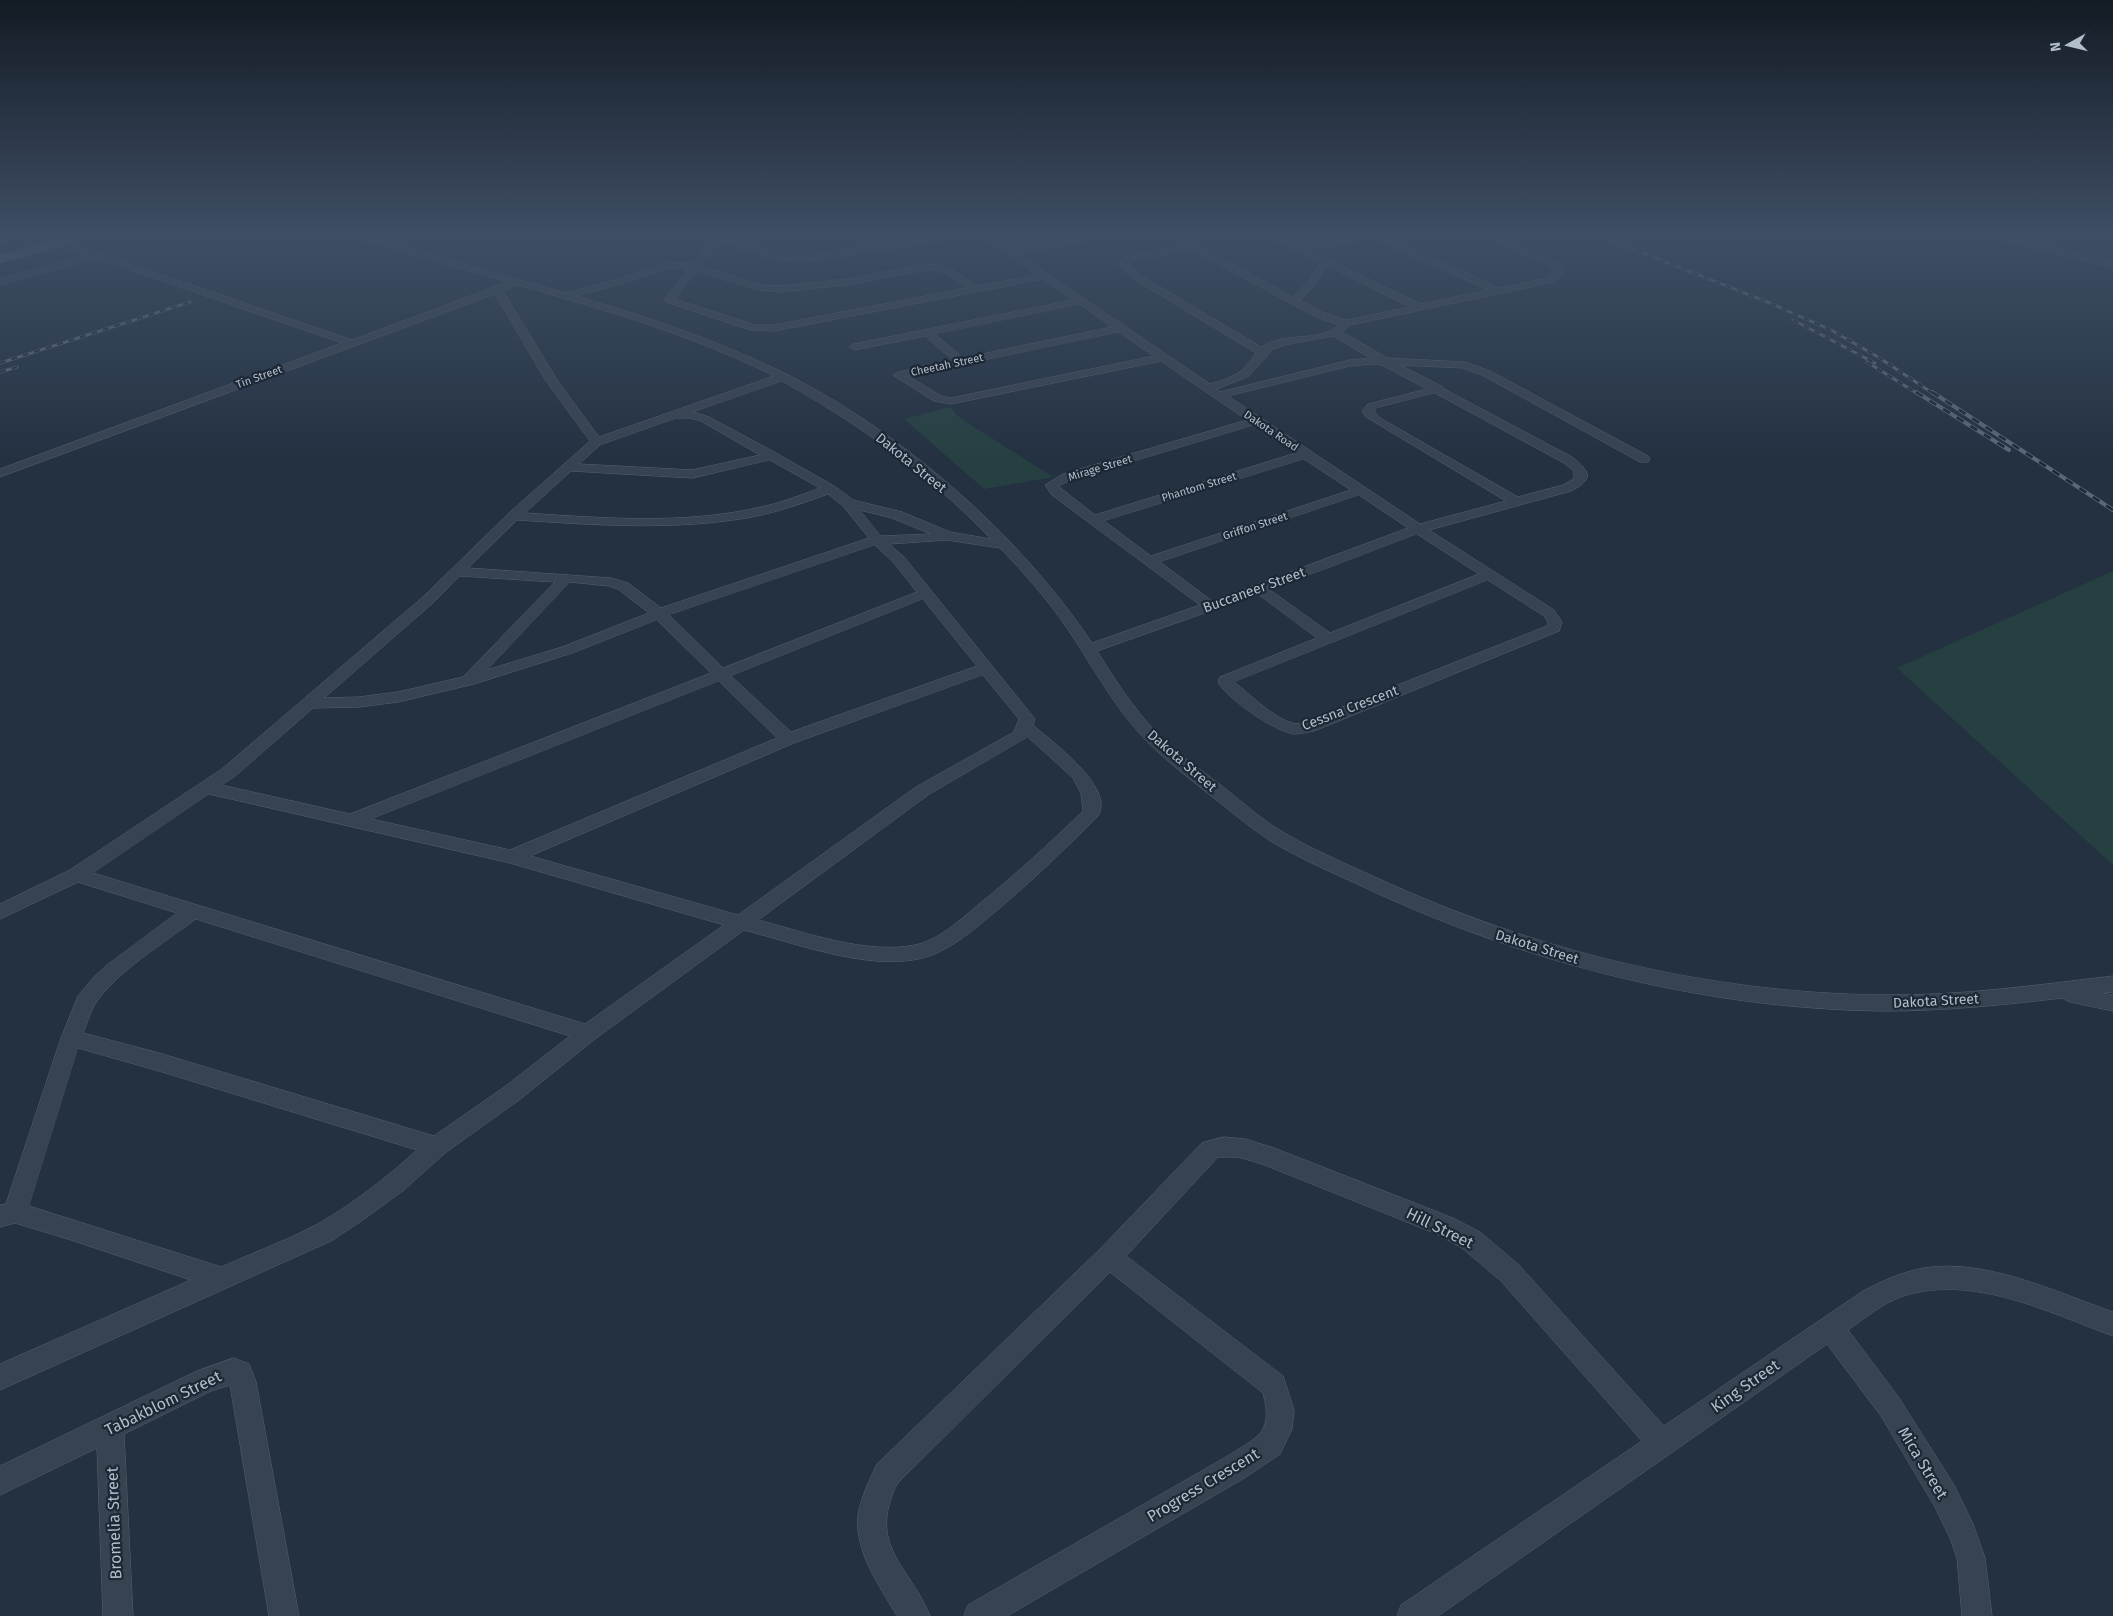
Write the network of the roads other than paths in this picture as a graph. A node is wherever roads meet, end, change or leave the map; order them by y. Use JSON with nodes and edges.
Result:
{"nodes":[{"id":1,"x":251,"y":308,"type":"edge"},
{"id":2,"x":447,"y":308,"type":"edge"},
{"id":3,"x":509,"y":308,"type":"edge"},
{"id":4,"x":611,"y":308,"type":"edge"},
{"id":5,"x":695,"y":308,"type":"edge"},
{"id":6,"x":871,"y":308,"type":"edge"},
{"id":7,"x":1045,"y":308,"type":"edge"},
{"id":8,"x":1093,"y":308,"type":"edge"},
{"id":9,"x":1190,"y":308,"type":"edge"},
{"id":10,"x":1309,"y":308,"type":"edge"},
{"id":11,"x":1418,"y":308,"type":"edge"},
{"id":12,"x":1347,"y":323,"type":"junction"},
{"id":13,"x":1121,"y":328,"type":"junction"},
{"id":14,"x":927,"y":332,"type":"junction"},
{"id":15,"x":1336,"y":333,"type":"junction"},
{"id":16,"x":351,"y":343,"type":"junction"},
{"id":17,"x":854,"y":346,"type":"dead end"},
{"id":18,"x":1262,"y":352,"type":"junction"},
{"id":19,"x":1163,"y":357,"type":"junction"},
{"id":20,"x":961,"y":362,"type":"junction"},
{"id":21,"x":1387,"y":363,"type":"junction"},
{"id":22,"x":782,"y":377,"type":"junction"},
{"id":23,"x":1209,"y":388,"type":"junction"},
{"id":24,"x":1439,"y":389,"type":"junction"},
{"id":25,"x":1220,"y":395,"type":"junction"},
{"id":26,"x":675,"y":415,"type":"junction"},
{"id":27,"x":1256,"y":421,"type":"junction"},
{"id":28,"x":596,"y":442,"type":"junction"},
{"id":29,"x":1306,"y":454,"type":"junction"},
{"id":30,"x":772,"y":456,"type":"junction"},
{"id":31,"x":1644,"y":459,"type":"dead end"},
{"id":32,"x":570,"y":467,"type":"junction"},
{"id":33,"x":0,"y":473,"type":"edge"},
{"id":34,"x":830,"y":489,"type":"junction"},
{"id":35,"x":1360,"y":491,"type":"junction"},
{"id":36,"x":1515,"y":501,"type":"junction"},
{"id":37,"x":848,"y":503,"type":"junction"},
{"id":38,"x":514,"y":516,"type":"junction"},
{"id":39,"x":1093,"y":520,"type":"junction"},
{"id":40,"x":1418,"y":529,"type":"junction"},
{"id":41,"x":947,"y":536,"type":"junction"},
{"id":42,"x":877,"y":540,"type":"junction"},
{"id":43,"x":1006,"y":546,"type":"junction"},
{"id":44,"x":1150,"y":561,"type":"junction"},
{"id":45,"x":456,"y":572,"type":"junction"},
{"id":46,"x":1489,"y":575,"type":"junction"},
{"id":47,"x":566,"y":578,"type":"junction"},
{"id":48,"x":1260,"y":589,"type":"junction"},
{"id":49,"x":926,"y":593,"type":"junction"},
{"id":50,"x":1210,"y":606,"type":"junction"},
{"id":51,"x":659,"y":614,"type":"junction"},
{"id":52,"x":1554,"y":628,"type":"joint"},
{"id":53,"x":1328,"y":639,"type":"junction"},
{"id":54,"x":1089,"y":649,"type":"junction"},
{"id":55,"x":987,"y":668,"type":"junction"},
{"id":56,"x":721,"y":674,"type":"junction"},
{"id":57,"x":468,"y":681,"type":"junction"},
{"id":58,"x":309,"y":703,"type":"junction"},
{"id":59,"x":1026,"y":727,"type":"junction"},
{"id":60,"x":788,"y":739,"type":"junction"},
{"id":61,"x":208,"y":788,"type":"junction"},
{"id":62,"x":350,"y":821,"type":"junction"},
{"id":63,"x":511,"y":857,"type":"junction"},
{"id":64,"x":77,"y":875,"type":"junction"},
{"id":65,"x":194,"y":910,"type":"junction"},
{"id":66,"x":0,"y":912,"type":"edge"},
{"id":67,"x":739,"y":922,"type":"junction"},
{"id":68,"x":2113,"y":984,"type":"edge"},
{"id":69,"x":2054,"y":991,"type":"junction"},
{"id":70,"x":2113,"y":1003,"type":"edge"},
{"id":71,"x":588,"y":1033,"type":"junction"},
{"id":72,"x":71,"y":1038,"type":"junction"},
{"id":73,"x":437,"y":1146,"type":"junction"},
{"id":74,"x":8,"y":1214,"type":"edge"},
{"id":75,"x":1109,"y":1257,"type":"junction"},
{"id":76,"x":221,"y":1278,"type":"junction"},
{"id":77,"x":2113,"y":1324,"type":"edge"},
{"id":78,"x":1830,"y":1327,"type":"junction"},
{"id":79,"x":0,"y":1377,"type":"edge"},
{"id":80,"x":110,"y":1429,"type":"junction"},
{"id":81,"x":1662,"y":1444,"type":"junction"},
{"id":82,"x":0,"y":1481,"type":"edge"},
{"id":83,"x":118,"y":1616,"type":"edge"},
{"id":84,"x":284,"y":1616,"type":"edge"},
{"id":85,"x":915,"y":1616,"type":"edge"},
{"id":86,"x":979,"y":1616,"type":"edge"},
{"id":87,"x":1412,"y":1616,"type":"edge"},
{"id":88,"x":1977,"y":1616,"type":"edge"}],
"edges":[{"from":1,"to":16,"type":"street"},
{"from":2,"to":16,"type":"street","name":"Tin Street"},
{"from":3,"to":28,"type":"street"},
{"from":4,"to":22,"type":"street","name":"Dakota Street"},
{"from":5,"to":6,"type":"street"},
{"from":7,"to":14,"type":"street"},
{"from":8,"to":13,"type":"street","name":"Dakota Road"},
{"from":9,"to":18,"type":"street"},
{"from":10,"to":12,"type":"street"},
{"from":11,"to":12,"type":"street"},
{"from":12,"to":15,"type":"street"},
{"from":13,"to":19,"type":"street","name":"Dakota Road"},
{"from":13,"to":20,"type":"street","name":"Cheetah Street"},
{"from":14,"to":17,"type":"street"},
{"from":14,"to":20,"type":"street"},
{"from":15,"to":18,"type":"street"},
{"from":15,"to":21,"type":"street"},
{"from":16,"to":33,"type":"street","name":"Tin Street"},
{"from":18,"to":23,"type":"street"},
{"from":19,"to":20,"type":"street","name":"Cheetah Street"},
{"from":19,"to":23,"type":"street","name":"Dakota Road"},
{"from":21,"to":24,"type":"street"},
{"from":21,"to":25,"type":"street"},
{"from":21,"to":31,"type":"street"},
{"from":22,"to":26,"type":"street"},
{"from":22,"to":43,"type":"street","name":"Dakota Street"},
{"from":23,"to":25,"type":"street","name":"Dakota Road"},
{"from":24,"to":36,"type":"street","name":"Buccaneer Street"},
{"from":24,"to":36,"type":"street"},
{"from":25,"to":27,"type":"street","name":"Dakota Road"},
{"from":26,"to":28,"type":"street"},
{"from":26,"to":30,"type":"street"},
{"from":27,"to":29,"type":"street","name":"Dakota Road"},
{"from":27,"to":39,"type":"street","name":"Mirage Street"},
{"from":28,"to":32,"type":"street"},
{"from":29,"to":35,"type":"street","name":"Dakota Road"},
{"from":29,"to":39,"type":"street","name":"Phantom Street"},
{"from":30,"to":32,"type":"street"},
{"from":30,"to":34,"type":"street"},
{"from":32,"to":38,"type":"street"},
{"from":34,"to":37,"type":"street"},
{"from":34,"to":38,"type":"street"},
{"from":35,"to":40,"type":"street","name":"Dakota Road"},
{"from":35,"to":44,"type":"street","name":"Griffon Street"},
{"from":36,"to":40,"type":"street","name":"Buccaneer Street"},
{"from":37,"to":41,"type":"street"},
{"from":37,"to":42,"type":"street"},
{"from":38,"to":45,"type":"street"},
{"from":39,"to":44,"type":"street","name":"Mirage Street"},
{"from":40,"to":46,"type":"street","name":"Dakota Road"},
{"from":40,"to":48,"type":"street","name":"Buccaneer Street"},
{"from":41,"to":42,"type":"street"},
{"from":41,"to":43,"type":"street"},
{"from":42,"to":49,"type":"street"},
{"from":42,"to":51,"type":"street"},
{"from":43,"to":54,"type":"street","name":"Dakota Street"},
{"from":44,"to":50,"type":"street","name":"Mirage Street"},
{"from":45,"to":47,"type":"street"},
{"from":45,"to":58,"type":"street"},
{"from":46,"to":52,"type":"street","name":"Dakota Road"},
{"from":46,"to":53,"type":"street","name":"Cessna Crescent"},
{"from":47,"to":51,"type":"street"},
{"from":47,"to":57,"type":"street"},
{"from":48,"to":50,"type":"street","name":"Buccaneer Street"},
{"from":48,"to":53,"type":"street"},
{"from":49,"to":55,"type":"street"},
{"from":49,"to":56,"type":"street"},
{"from":50,"to":54,"type":"street","name":"Buccaneer Street"},
{"from":51,"to":56,"type":"street"},
{"from":51,"to":57,"type":"street"},
{"from":52,"to":53,"type":"street","name":"Cessna Crescent"},
{"from":54,"to":69,"type":"street","name":"Dakota Street"},
{"from":55,"to":59,"type":"street"},
{"from":55,"to":60,"type":"street"},
{"from":56,"to":60,"type":"street"},
{"from":56,"to":62,"type":"street"},
{"from":57,"to":58,"type":"street"},
{"from":58,"to":61,"type":"street"},
{"from":59,"to":67,"type":"street"},
{"from":59,"to":67,"type":"street"},
{"from":60,"to":63,"type":"street"},
{"from":61,"to":62,"type":"street"},
{"from":61,"to":64,"type":"street"},
{"from":62,"to":63,"type":"street"},
{"from":63,"to":67,"type":"street"},
{"from":64,"to":65,"type":"street"},
{"from":64,"to":66,"type":"street"},
{"from":65,"to":71,"type":"street"},
{"from":65,"to":72,"type":"street"},
{"from":67,"to":71,"type":"street"},
{"from":68,"to":69,"type":"street","name":"Dakota Street"},
{"from":69,"to":70,"type":"street"},
{"from":71,"to":73,"type":"street"},
{"from":72,"to":73,"type":"street"},
{"from":72,"to":74,"type":"street"},
{"from":73,"to":76,"type":"street"},
{"from":74,"to":76,"type":"street"},
{"from":75,"to":81,"type":"street","name":"Hill Street"},
{"from":75,"to":85,"type":"street"},
{"from":75,"to":86,"type":"street","name":"Progress Crescent"},
{"from":76,"to":79,"type":"street"},
{"from":77,"to":78,"type":"street","name":"King Street"},
{"from":78,"to":81,"type":"street","name":"King Street"},
{"from":78,"to":88,"type":"street","name":"Mica Street"},
{"from":80,"to":82,"type":"street","name":"Tabakblom Street"},
{"from":80,"to":83,"type":"street","name":"Bromelia Street"},
{"from":80,"to":84,"type":"street","name":"Tabakblom Street"},
{"from":81,"to":87,"type":"street","name":"King Street"}]}
